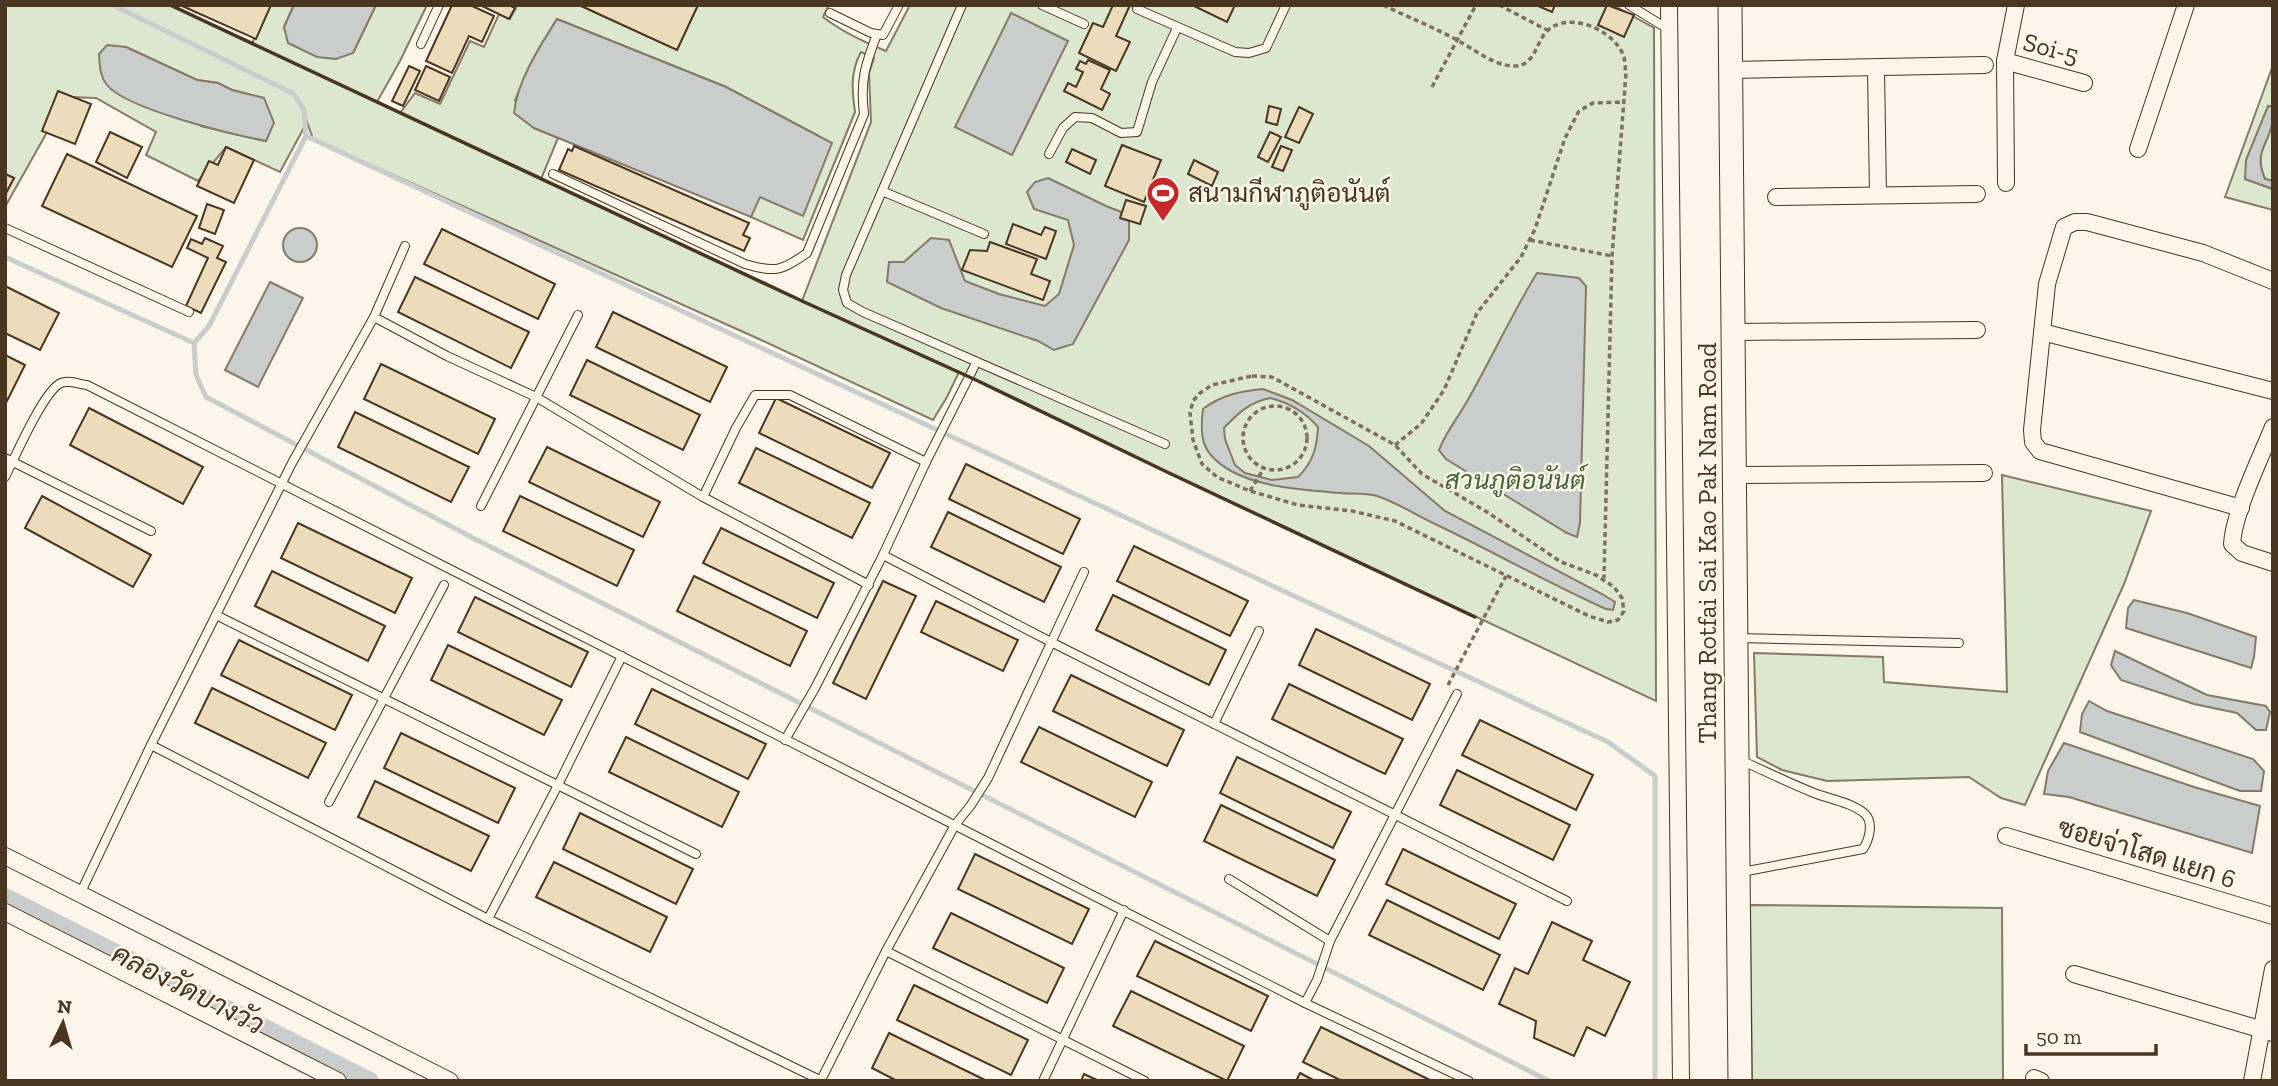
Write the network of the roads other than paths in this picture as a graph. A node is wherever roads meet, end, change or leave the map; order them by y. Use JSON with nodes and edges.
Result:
{"nodes":[{"id":1,"x":439,"y":5,"type":"edge"},
{"id":2,"x":899,"y":5,"type":"edge"},
{"id":3,"x":962,"y":5,"type":"edge"},
{"id":4,"x":1042,"y":5,"type":"edge"},
{"id":5,"x":1286,"y":5,"type":"edge"},
{"id":6,"x":1629,"y":5,"type":"edge"},
{"id":7,"x":1669,"y":5,"type":"edge"},
{"id":8,"x":1730,"y":5,"type":"edge"},
{"id":9,"x":2016,"y":5,"type":"edge"},
{"id":10,"x":2186,"y":5,"type":"edge"},
{"id":11,"x":1137,"y":9,"type":"dead end"},
{"id":12,"x":830,"y":13,"type":"dead end"},
{"id":13,"x":1084,"y":24,"type":"dead end"},
{"id":14,"x":1177,"y":28,"type":"junction"},
{"id":15,"x":1668,"y":29,"type":"junction"},
{"id":16,"x":877,"y":34,"type":"junction"},
{"id":17,"x":421,"y":44,"type":"dead end"},
{"id":18,"x":2004,"y":61,"type":"junction"},
{"id":19,"x":1985,"y":65,"type":"dead end"},
{"id":20,"x":1876,"y":69,"type":"junction"},
{"id":21,"x":1731,"y":71,"type":"junction"},
{"id":22,"x":2084,"y":83,"type":"dead end"},
{"id":23,"x":2138,"y":149,"type":"dead end"},
{"id":24,"x":1049,"y":154,"type":"dead end"},
{"id":25,"x":553,"y":174,"type":"dead end"},
{"id":26,"x":2006,"y":183,"type":"dead end"},
{"id":27,"x":882,"y":191,"type":"junction"},
{"id":28,"x":1977,"y":194,"type":"dead end"},
{"id":29,"x":1878,"y":195,"type":"junction"},
{"id":30,"x":1776,"y":197,"type":"dead end"},
{"id":31,"x":5,"y":228,"type":"edge"},
{"id":32,"x":984,"y":234,"type":"dead end"},
{"id":33,"x":405,"y":246,"type":"dead end"},
{"id":34,"x":2273,"y":281,"type":"edge"},
{"id":35,"x":189,"y":312,"type":"dead end"},
{"id":36,"x":578,"y":315,"type":"dead end"},
{"id":37,"x":374,"y":317,"type":"junction"},
{"id":38,"x":1977,"y":330,"type":"dead end"},
{"id":39,"x":1733,"y":332,"type":"junction"},
{"id":40,"x":2042,"y":332,"type":"junction"},
{"id":41,"x":976,"y":363,"type":"junction"},
{"id":42,"x":2273,"y":391,"type":"edge"},
{"id":43,"x":536,"y":397,"type":"junction"},
{"id":44,"x":2273,"y":427,"type":"edge"},
{"id":45,"x":1165,"y":444,"type":"dead end"},
{"id":46,"x":9,"y":460,"type":"edge"},
{"id":47,"x":926,"y":462,"type":"junction"},
{"id":48,"x":1984,"y":473,"type":"dead end"},
{"id":49,"x":1734,"y":475,"type":"junction"},
{"id":50,"x":5,"y":477,"type":"edge"},
{"id":51,"x":282,"y":485,"type":"junction"},
{"id":52,"x":703,"y":497,"type":"junction"},
{"id":53,"x":481,"y":506,"type":"dead end"},
{"id":54,"x":2241,"y":508,"type":"junction"},
{"id":55,"x":151,"y":531,"type":"dead end"},
{"id":56,"x":883,"y":555,"type":"junction"},
{"id":57,"x":2273,"y":563,"type":"edge"},
{"id":58,"x":1084,"y":572,"type":"dead end"},
{"id":59,"x":443,"y":585,"type":"dead end"},
{"id":60,"x":869,"y":585,"type":"junction"},
{"id":61,"x":216,"y":615,"type":"junction"},
{"id":62,"x":1259,"y":631,"type":"dead end"},
{"id":63,"x":1736,"y":638,"type":"junction"},
{"id":64,"x":1051,"y":642,"type":"junction"},
{"id":65,"x":1959,"y":643,"type":"dead end"},
{"id":66,"x":622,"y":656,"type":"junction"},
{"id":67,"x":1457,"y":695,"type":"dead end"},
{"id":68,"x":384,"y":698,"type":"junction"},
{"id":69,"x":1214,"y":724,"type":"junction"},
{"id":70,"x":785,"y":740,"type":"junction"},
{"id":71,"x":151,"y":745,"type":"junction"},
{"id":72,"x":1737,"y":759,"type":"junction"},
{"id":73,"x":558,"y":785,"type":"junction"},
{"id":74,"x":329,"y":802,"type":"dead end"},
{"id":75,"x":1395,"y":815,"type":"junction"},
{"id":76,"x":955,"y":825,"type":"junction"},
{"id":77,"x":2006,"y":836,"type":"dead end"},
{"id":78,"x":696,"y":854,"type":"dead end"},
{"id":79,"x":5,"y":856,"type":"edge"},
{"id":80,"x":1738,"y":872,"type":"junction"},
{"id":81,"x":1229,"y":879,"type":"dead end"},
{"id":82,"x":80,"y":894,"type":"junction"},
{"id":83,"x":1567,"y":901,"type":"dead end"},
{"id":84,"x":1124,"y":910,"type":"junction"},
{"id":85,"x":5,"y":912,"type":"edge"},
{"id":86,"x":2273,"y":916,"type":"edge"},
{"id":87,"x":488,"y":919,"type":"junction"},
{"id":88,"x":1330,"y":941,"type":"junction"},
{"id":89,"x":886,"y":951,"type":"junction"},
{"id":90,"x":2273,"y":970,"type":"edge"},
{"id":91,"x":2074,"y":974,"type":"dead end"},
{"id":92,"x":1305,"y":1003,"type":"junction"},
{"id":93,"x":2268,"y":1031,"type":"edge"},
{"id":94,"x":1063,"y":1040,"type":"junction"},
{"id":95,"x":338,"y":1081,"type":"edge"},
{"id":96,"x":450,"y":1081,"type":"edge"},
{"id":97,"x":821,"y":1081,"type":"edge"},
{"id":98,"x":1043,"y":1081,"type":"edge"},
{"id":99,"x":1145,"y":1081,"type":"edge"},
{"id":100,"x":1469,"y":1081,"type":"edge"},
{"id":101,"x":1681,"y":1081,"type":"edge"},
{"id":102,"x":1740,"y":1081,"type":"edge"},
{"id":103,"x":2252,"y":1081,"type":"edge"}],
"edges":[{"from":1,"to":17,"type":"lane"},
{"from":2,"to":16,"type":"lane"},
{"from":3,"to":27,"type":"lane"},
{"from":4,"to":13,"type":"lane"},
{"from":5,"to":14,"type":"lane"},
{"from":6,"to":15,"type":"lane"},
{"from":7,"to":15,"type":"street"},
{"from":8,"to":21,"type":"main road","name":"Thang Rotfai Sai Kao Pak Nam Road"},
{"from":9,"to":18,"type":"street"},
{"from":10,"to":23,"type":"street"},
{"from":11,"to":14,"type":"lane"},
{"from":12,"to":16,"type":"lane"},
{"from":14,"to":24,"type":"lane"},
{"from":15,"to":101,"type":"street"},
{"from":16,"to":25,"type":"lane"},
{"from":18,"to":22,"type":"street","name":"Soi-5"},
{"from":18,"to":26,"type":"street"},
{"from":19,"to":20,"type":"street"},
{"from":20,"to":21,"type":"street"},
{"from":20,"to":29,"type":"street"},
{"from":21,"to":39,"type":"main road","name":"Thang Rotfai Sai Kao Pak Nam Road"},
{"from":27,"to":32,"type":"lane"},
{"from":27,"to":41,"type":"lane"},
{"from":28,"to":29,"type":"street"},
{"from":29,"to":30,"type":"street"},
{"from":31,"to":35,"type":"lane"},
{"from":33,"to":37,"type":"lane"},
{"from":34,"to":40,"type":"street"},
{"from":36,"to":43,"type":"lane"},
{"from":37,"to":43,"type":"lane"},
{"from":37,"to":51,"type":"lane"},
{"from":38,"to":39,"type":"street"},
{"from":39,"to":49,"type":"main road","name":"Thang Rotfai Sai Kao Pak Nam Road"},
{"from":40,"to":42,"type":"street"},
{"from":40,"to":54,"type":"street"},
{"from":41,"to":45,"type":"lane"},
{"from":41,"to":47,"type":"lane"},
{"from":43,"to":52,"type":"lane"},
{"from":43,"to":53,"type":"lane"},
{"from":44,"to":54,"type":"street"},
{"from":46,"to":50,"type":"lane"},
{"from":46,"to":51,"type":"lane"},
{"from":46,"to":55,"type":"lane"},
{"from":47,"to":52,"type":"lane"},
{"from":47,"to":56,"type":"lane"},
{"from":48,"to":49,"type":"street"},
{"from":49,"to":63,"type":"main road","name":"Thang Rotfai Sai Kao Pak Nam Road"},
{"from":51,"to":61,"type":"lane"},
{"from":51,"to":66,"type":"lane"},
{"from":52,"to":60,"type":"lane"},
{"from":54,"to":57,"type":"street"},
{"from":56,"to":60,"type":"lane"},
{"from":56,"to":64,"type":"lane"},
{"from":58,"to":64,"type":"lane"},
{"from":59,"to":68,"type":"lane"},
{"from":60,"to":70,"type":"lane"},
{"from":61,"to":68,"type":"lane"},
{"from":61,"to":71,"type":"lane"},
{"from":62,"to":69,"type":"lane"},
{"from":63,"to":65,"type":"lane"},
{"from":63,"to":72,"type":"main road","name":"Thang Rotfai Sai Kao Pak Nam Road"},
{"from":64,"to":69,"type":"lane"},
{"from":64,"to":76,"type":"lane"},
{"from":66,"to":70,"type":"lane"},
{"from":66,"to":73,"type":"lane"},
{"from":67,"to":75,"type":"lane"},
{"from":68,"to":73,"type":"lane"},
{"from":68,"to":74,"type":"lane"},
{"from":69,"to":75,"type":"lane"},
{"from":70,"to":76,"type":"lane"},
{"from":71,"to":82,"type":"lane"},
{"from":71,"to":87,"type":"lane"},
{"from":72,"to":80,"type":"main road","name":"Thang Rotfai Sai Kao Pak Nam Road"},
{"from":72,"to":80,"type":"lane"},
{"from":73,"to":78,"type":"lane"},
{"from":73,"to":87,"type":"lane"},
{"from":75,"to":83,"type":"lane"},
{"from":75,"to":88,"type":"lane"},
{"from":76,"to":84,"type":"lane"},
{"from":76,"to":89,"type":"lane"},
{"from":77,"to":86,"type":"street","name":"ซอยจ่าโสด แยก 6"},
{"from":79,"to":82,"type":"street"},
{"from":80,"to":102,"type":"main road","name":"Thang Rotfai Sai Kao Pak Nam Road"},
{"from":81,"to":88,"type":"lane"},
{"from":82,"to":96,"type":"street"},
{"from":84,"to":92,"type":"lane"},
{"from":84,"to":94,"type":"lane"},
{"from":85,"to":95,"type":"street"},
{"from":87,"to":97,"type":"lane"},
{"from":88,"to":92,"type":"lane"},
{"from":89,"to":94,"type":"lane"},
{"from":89,"to":97,"type":"lane"},
{"from":90,"to":93,"type":"street"},
{"from":91,"to":93,"type":"street"},
{"from":92,"to":100,"type":"lane"},
{"from":93,"to":103,"type":"street"},
{"from":94,"to":98,"type":"lane"},
{"from":94,"to":99,"type":"lane"}]}
